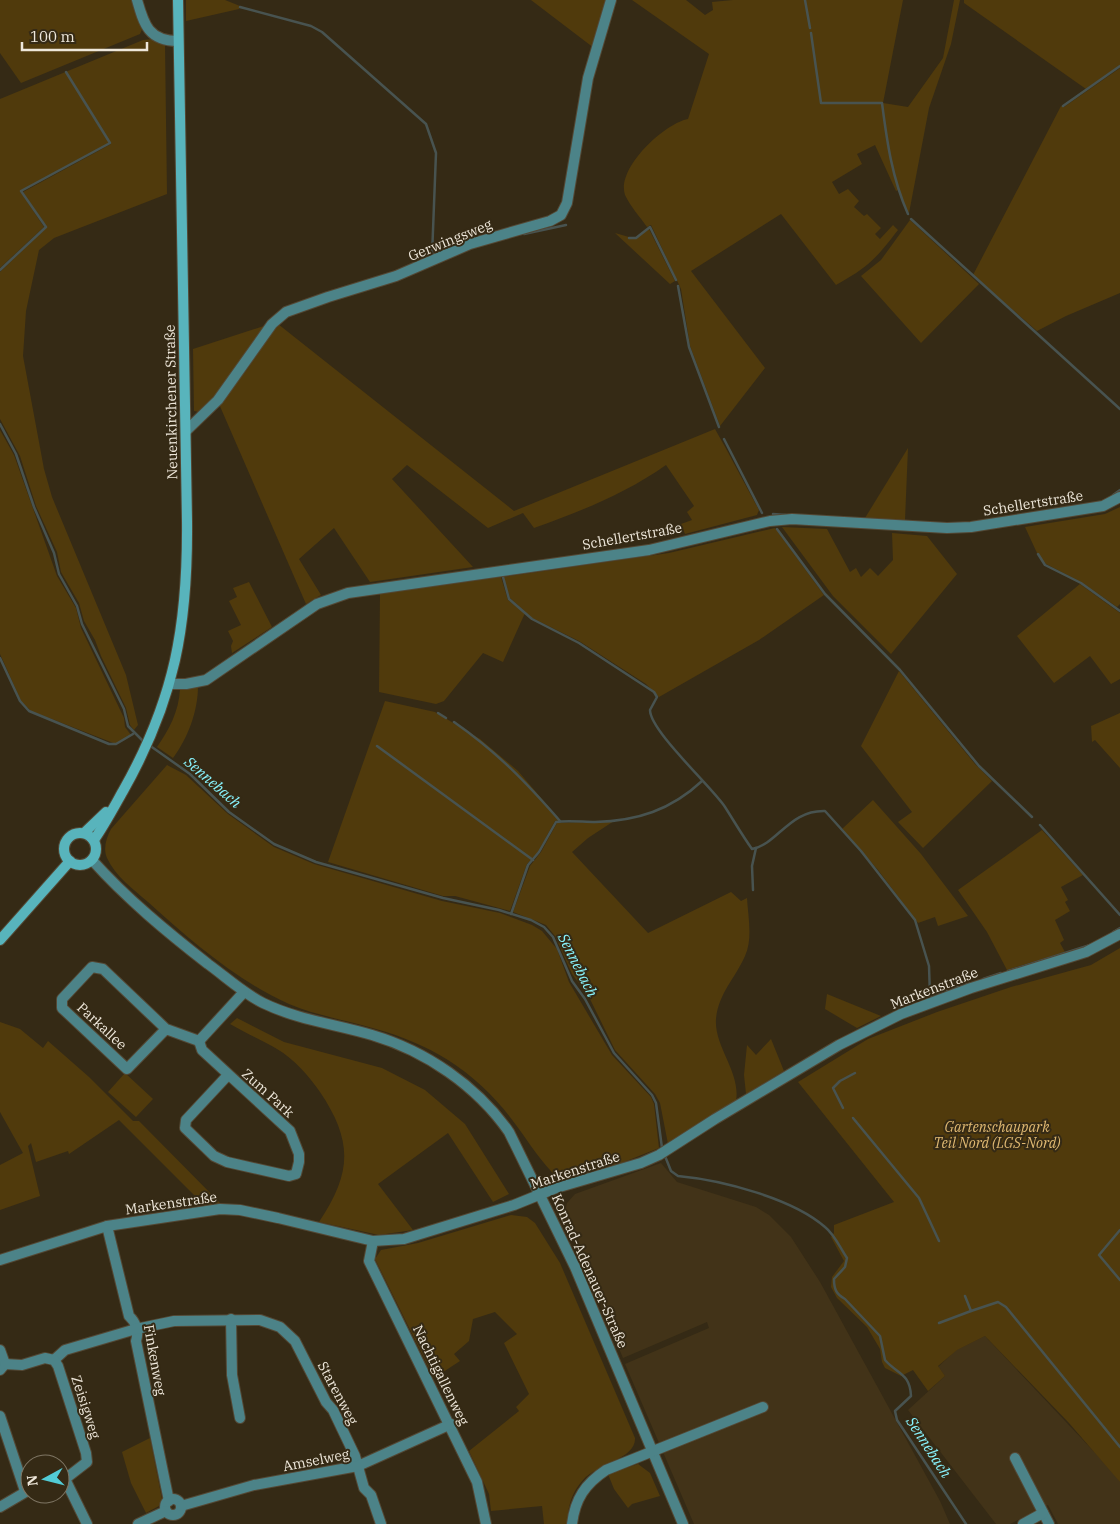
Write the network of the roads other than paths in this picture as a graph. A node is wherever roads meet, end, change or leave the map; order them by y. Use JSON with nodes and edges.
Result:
{"nodes":[{"id":1,"x":137,"y":0,"type":"edge"},
{"id":2,"x":178,"y":0,"type":"edge"},
{"id":3,"x":611,"y":0,"type":"edge"},
{"id":4,"x":178,"y":40,"type":"junction"},
{"id":5,"x":186,"y":431,"type":"junction"},
{"id":6,"x":1120,"y":497,"type":"edge"},
{"id":7,"x":170,"y":684,"type":"junction"},
{"id":8,"x":122,"y":792,"type":"junction"},
{"id":9,"x":84,"y":833,"type":"junction"},
{"id":10,"x":94,"y":840,"type":"junction"},
{"id":11,"x":92,"y":860,"type":"junction"},
{"id":12,"x":70,"y":861,"type":"junction"},
{"id":13,"x":1120,"y":934,"type":"edge"},
{"id":14,"x":0,"y":940,"type":"edge"},
{"id":15,"x":244,"y":992,"type":"junction"},
{"id":16,"x":166,"y":1030,"type":"junction"},
{"id":17,"x":200,"y":1041,"type":"junction"},
{"id":18,"x":228,"y":1075,"type":"junction"},
{"id":19,"x":541,"y":1194,"type":"junction"},
{"id":20,"x":107,"y":1226,"type":"junction"},
{"id":21,"x":373,"y":1241,"type":"junction"},
{"id":22,"x":0,"y":1260,"type":"edge"},
{"id":23,"x":231,"y":1319,"type":"junction"},
{"id":24,"x":136,"y":1329,"type":"junction"},
{"id":25,"x":0,"y":1350,"type":"edge"},
{"id":26,"x":54,"y":1360,"type":"junction"},
{"id":27,"x":2,"y":1367,"type":"edge"},
{"id":28,"x":763,"y":1407,"type":"dead end"},
{"id":29,"x":0,"y":1416,"type":"edge"},
{"id":30,"x":240,"y":1418,"type":"dead end"},
{"id":31,"x":451,"y":1424,"type":"junction"},
{"id":32,"x":652,"y":1450,"type":"junction"},
{"id":33,"x":1015,"y":1458,"type":"dead end"},
{"id":34,"x":358,"y":1466,"type":"junction"},
{"id":35,"x":20,"y":1471,"type":"edge"},
{"id":36,"x":70,"y":1474,"type":"edge"},
{"id":37,"x":70,"y":1493,"type":"edge"},
{"id":38,"x":20,"y":1496,"type":"edge"},
{"id":39,"x":0,"y":1507,"type":"edge"},
{"id":40,"x":171,"y":1513,"type":"edge"},
{"id":41,"x":1044,"y":1514,"type":"junction"},
{"id":42,"x":87,"y":1524,"type":"edge"},
{"id":43,"x":138,"y":1524,"type":"edge"},
{"id":44,"x":381,"y":1524,"type":"edge"},
{"id":45,"x":486,"y":1524,"type":"edge"},
{"id":46,"x":572,"y":1524,"type":"edge"},
{"id":47,"x":683,"y":1524,"type":"edge"},
{"id":48,"x":1023,"y":1524,"type":"edge"},
{"id":49,"x":1049,"y":1524,"type":"edge"}],
"edges":[{"from":1,"to":4,"type":"street"},
{"from":2,"to":4,"type":"street","name":"Neuenkirchener Straße"},
{"from":3,"to":5,"type":"street","name":"Gerwingsweg"},
{"from":4,"to":5,"type":"street","name":"Neuenkirchener Straße"},
{"from":5,"to":7,"type":"street","name":"Neuenkirchener Straße"},
{"from":6,"to":7,"type":"street","name":"Schellertstraße"},
{"from":7,"to":8,"type":"street","name":"Neuenkirchener Straße"},
{"from":8,"to":9,"type":"street","name":"Neuenkirchener Straße"},
{"from":8,"to":10,"type":"street","name":"Neuenkirchener Straße"},
{"from":9,"to":10,"type":"street"},
{"from":9,"to":12,"type":"street"},
{"from":10,"to":11,"type":"street"},
{"from":11,"to":12,"type":"street"},
{"from":11,"to":15,"type":"street","name":"Konrad-Adenauer-Straße"},
{"from":12,"to":14,"type":"street"},
{"from":13,"to":19,"type":"street","name":"Markenstraße"},
{"from":15,"to":17,"type":"street"},
{"from":15,"to":19,"type":"street","name":"Konrad-Adenauer-Straße"},
{"from":16,"to":16,"type":"street","name":"Parkallee"},
{"from":16,"to":17,"type":"street","name":"Parkallee"},
{"from":17,"to":18,"type":"street","name":"Zum Park"},
{"from":18,"to":18,"type":"street","name":"Zum Park"},
{"from":19,"to":21,"type":"street","name":"Markenstraße"},
{"from":19,"to":32,"type":"street","name":"Konrad-Adenauer-Straße"},
{"from":20,"to":21,"type":"street","name":"Markenstraße"},
{"from":20,"to":22,"type":"street","name":"Markenstraße"},
{"from":20,"to":24,"type":"street","name":"Finkenweg"},
{"from":21,"to":31,"type":"street","name":"Nachtigallenweg"},
{"from":23,"to":24,"type":"street","name":"Starenweg"},
{"from":23,"to":30,"type":"street"},
{"from":23,"to":34,"type":"street","name":"Starenweg"},
{"from":24,"to":26,"type":"street"},
{"from":24,"to":40,"type":"street","name":"Finkenweg"},
{"from":25,"to":27,"type":"street"},
{"from":26,"to":27,"type":"street"},
{"from":26,"to":36,"type":"street","name":"Zeisigweg"},
{"from":28,"to":32,"type":"street"},
{"from":29,"to":35,"type":"street"},
{"from":31,"to":34,"type":"street","name":"Amselweg"},
{"from":31,"to":45,"type":"street","name":"Nachtigallenweg"},
{"from":32,"to":46,"type":"street"},
{"from":32,"to":47,"type":"street","name":"Konrad-Adenauer-Straße"},
{"from":33,"to":41,"type":"street"},
{"from":34,"to":40,"type":"street","name":"Amselweg"},
{"from":34,"to":44,"type":"street","name":"Starenweg"},
{"from":37,"to":42,"type":"street"},
{"from":38,"to":39,"type":"street"},
{"from":40,"to":43,"type":"street"},
{"from":41,"to":48,"type":"street"},
{"from":41,"to":49,"type":"street"}]}
